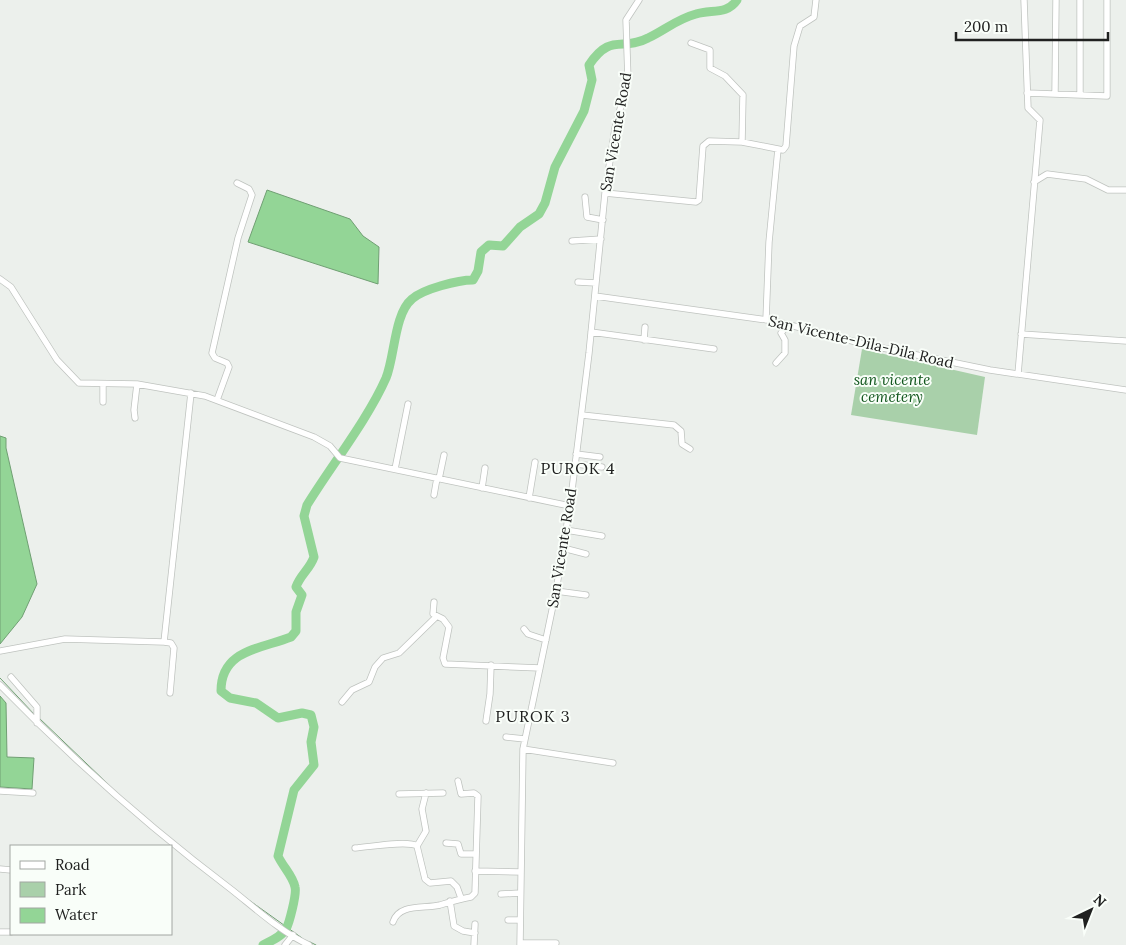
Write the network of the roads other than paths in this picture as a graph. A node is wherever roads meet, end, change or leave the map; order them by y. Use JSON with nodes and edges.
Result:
{"nodes":[{"id":1,"x":639,"y":0,"type":"edge"},
{"id":2,"x":816,"y":0,"type":"edge"},
{"id":3,"x":1024,"y":0,"type":"edge"},
{"id":4,"x":1056,"y":0,"type":"edge"},
{"id":5,"x":1080,"y":0,"type":"edge"},
{"id":6,"x":1107,"y":0,"type":"edge"},
{"id":7,"x":691,"y":43,"type":"dead end"},
{"id":8,"x":1027,"y":93,"type":"junction"},
{"id":9,"x":1055,"y":93,"type":"junction"},
{"id":10,"x":1080,"y":95,"type":"junction"},
{"id":11,"x":742,"y":142,"type":"junction"},
{"id":12,"x":778,"y":149,"type":"junction"},
{"id":13,"x":237,"y":182,"type":"dead end"},
{"id":14,"x":1034,"y":182,"type":"junction"},
{"id":15,"x":1126,"y":190,"type":"edge"},
{"id":16,"x":605,"y":193,"type":"junction"},
{"id":17,"x":585,"y":197,"type":"dead end"},
{"id":18,"x":603,"y":220,"type":"junction"},
{"id":19,"x":601,"y":239,"type":"junction"},
{"id":20,"x":572,"y":241,"type":"dead end"},
{"id":21,"x":0,"y":279,"type":"edge"},
{"id":22,"x":578,"y":282,"type":"dead end"},
{"id":23,"x":596,"y":283,"type":"junction"},
{"id":24,"x":595,"y":296,"type":"junction"},
{"id":25,"x":766,"y":320,"type":"junction"},
{"id":26,"x":788,"y":325,"type":"junction"},
{"id":27,"x":645,"y":327,"type":"dead end"},
{"id":28,"x":591,"y":332,"type":"junction"},
{"id":29,"x":1021,"y":334,"type":"junction"},
{"id":30,"x":644,"y":340,"type":"junction"},
{"id":31,"x":1126,"y":342,"type":"edge"},
{"id":32,"x":714,"y":349,"type":"dead end"},
{"id":33,"x":776,"y":363,"type":"dead end"},
{"id":34,"x":1018,"y":374,"type":"junction"},
{"id":35,"x":103,"y":384,"type":"junction"},
{"id":36,"x":137,"y":384,"type":"junction"},
{"id":37,"x":1126,"y":390,"type":"edge"},
{"id":38,"x":191,"y":393,"type":"junction"},
{"id":39,"x":216,"y":400,"type":"junction"},
{"id":40,"x":102,"y":402,"type":"dead end"},
{"id":41,"x":408,"y":404,"type":"dead end"},
{"id":42,"x":582,"y":415,"type":"junction"},
{"id":43,"x":135,"y":418,"type":"dead end"},
{"id":44,"x":690,"y":449,"type":"dead end"},
{"id":45,"x":576,"y":454,"type":"junction"},
{"id":46,"x":444,"y":455,"type":"dead end"},
{"id":47,"x":600,"y":457,"type":"dead end"},
{"id":48,"x":535,"y":462,"type":"dead end"},
{"id":49,"x":575,"y":464,"type":"junction"},
{"id":50,"x":602,"y":467,"type":"dead end"},
{"id":51,"x":485,"y":468,"type":"dead end"},
{"id":52,"x":395,"y":469,"type":"junction"},
{"id":53,"x":438,"y":478,"type":"junction"},
{"id":54,"x":482,"y":488,"type":"junction"},
{"id":55,"x":434,"y":495,"type":"dead end"},
{"id":56,"x":529,"y":498,"type":"junction"},
{"id":57,"x":570,"y":506,"type":"junction"},
{"id":58,"x":566,"y":530,"type":"junction"},
{"id":59,"x":602,"y":536,"type":"dead end"},
{"id":60,"x":563,"y":548,"type":"junction"},
{"id":61,"x":586,"y":554,"type":"dead end"},
{"id":62,"x":556,"y":591,"type":"junction"},
{"id":63,"x":586,"y":595,"type":"dead end"},
{"id":64,"x":434,"y":602,"type":"dead end"},
{"id":65,"x":436,"y":617,"type":"junction"},
{"id":66,"x":524,"y":629,"type":"dead end"},
{"id":67,"x":546,"y":640,"type":"junction"},
{"id":68,"x":164,"y":642,"type":"junction"},
{"id":69,"x":0,"y":651,"type":"edge"},
{"id":70,"x":491,"y":665,"type":"junction"},
{"id":71,"x":540,"y":668,"type":"junction"},
{"id":72,"x":11,"y":677,"type":"dead end"},
{"id":73,"x":0,"y":686,"type":"edge"},
{"id":74,"x":170,"y":694,"type":"dead end"},
{"id":75,"x":342,"y":702,"type":"dead end"},
{"id":76,"x":37,"y":720,"type":"junction"},
{"id":77,"x":486,"y":721,"type":"dead end"},
{"id":78,"x":506,"y":737,"type":"dead end"},
{"id":79,"x":525,"y":739,"type":"junction"},
{"id":80,"x":523,"y":750,"type":"junction"},
{"id":81,"x":613,"y":764,"type":"dead end"},
{"id":82,"x":458,"y":781,"type":"dead end"},
{"id":83,"x":0,"y":790,"type":"edge"},
{"id":84,"x":33,"y":793,"type":"dead end"},
{"id":85,"x":426,"y":793,"type":"junction"},
{"id":86,"x":443,"y":793,"type":"dead end"},
{"id":87,"x":399,"y":794,"type":"dead end"},
{"id":88,"x":446,"y":843,"type":"dead end"},
{"id":89,"x":417,"y":846,"type":"junction"},
{"id":90,"x":355,"y":848,"type":"dead end"},
{"id":91,"x":476,"y":854,"type":"junction"},
{"id":92,"x":475,"y":870,"type":"junction"},
{"id":93,"x":521,"y":872,"type":"junction"},
{"id":94,"x":520,"y":893,"type":"junction"},
{"id":95,"x":501,"y":894,"type":"dead end"},
{"id":96,"x":461,"y":898,"type":"junction"},
{"id":97,"x":450,"y":900,"type":"junction"},
{"id":98,"x":508,"y":920,"type":"dead end"},
{"id":99,"x":520,"y":920,"type":"junction"},
{"id":100,"x":393,"y":922,"type":"dead end"},
{"id":101,"x":475,"y":924,"type":"dead end"},
{"id":102,"x":475,"y":933,"type":"junction"},
{"id":103,"x":290,"y":934,"type":"junction"},
{"id":104,"x":556,"y":943,"type":"dead end"},
{"id":105,"x":520,"y":944,"type":"edge"},
{"id":106,"x":285,"y":945,"type":"edge"},
{"id":107,"x":309,"y":945,"type":"edge"},
{"id":108,"x":474,"y":945,"type":"edge"}],
"edges":[{"from":1,"to":16,"type":"street","name":"San Vicente Road"},
{"from":2,"to":12,"type":"street"},
{"from":3,"to":8,"type":"street"},
{"from":4,"to":9,"type":"street"},
{"from":5,"to":10,"type":"street"},
{"from":6,"to":10,"type":"street"},
{"from":7,"to":11,"type":"street"},
{"from":8,"to":9,"type":"street"},
{"from":8,"to":14,"type":"street"},
{"from":9,"to":10,"type":"street"},
{"from":11,"to":12,"type":"street"},
{"from":11,"to":16,"type":"street"},
{"from":12,"to":25,"type":"street"},
{"from":13,"to":39,"type":"street"},
{"from":14,"to":15,"type":"street"},
{"from":14,"to":29,"type":"street"},
{"from":16,"to":18,"type":"street","name":"San Vicente Road"},
{"from":17,"to":18,"type":"street"},
{"from":18,"to":19,"type":"street","name":"San Vicente Road"},
{"from":19,"to":20,"type":"street"},
{"from":19,"to":23,"type":"street","name":"San Vicente Road"},
{"from":21,"to":35,"type":"street"},
{"from":22,"to":23,"type":"street"},
{"from":23,"to":24,"type":"street","name":"San Vicente Road"},
{"from":24,"to":25,"type":"street","name":"San Vicente-Dila-Dila Road"},
{"from":24,"to":28,"type":"street","name":"San Vicente Road"},
{"from":25,"to":26,"type":"street","name":"San Vicente-Dila-Dila Road"},
{"from":26,"to":33,"type":"street"},
{"from":26,"to":34,"type":"street","name":"San Vicente-Dila-Dila Road"},
{"from":27,"to":30,"type":"street"},
{"from":28,"to":30,"type":"street"},
{"from":28,"to":42,"type":"street","name":"San Vicente Road"},
{"from":29,"to":31,"type":"street"},
{"from":29,"to":34,"type":"street"},
{"from":30,"to":32,"type":"street"},
{"from":34,"to":37,"type":"street","name":"San Vicente-Dila-Dila Road"},
{"from":35,"to":36,"type":"street"},
{"from":35,"to":40,"type":"street"},
{"from":36,"to":38,"type":"street"},
{"from":36,"to":43,"type":"street"},
{"from":38,"to":39,"type":"street"},
{"from":38,"to":68,"type":"street"},
{"from":39,"to":52,"type":"street"},
{"from":41,"to":52,"type":"street"},
{"from":42,"to":44,"type":"street"},
{"from":42,"to":45,"type":"street","name":"San Vicente Road"},
{"from":45,"to":47,"type":"street"},
{"from":45,"to":49,"type":"street","name":"San Vicente Road"},
{"from":46,"to":53,"type":"street"},
{"from":48,"to":56,"type":"street"},
{"from":49,"to":50,"type":"street"},
{"from":49,"to":57,"type":"street","name":"San Vicente Road"},
{"from":51,"to":54,"type":"street"},
{"from":52,"to":53,"type":"street"},
{"from":53,"to":54,"type":"street"},
{"from":53,"to":55,"type":"street"},
{"from":54,"to":56,"type":"street"},
{"from":56,"to":57,"type":"street"},
{"from":57,"to":58,"type":"street","name":"San Vicente Road"},
{"from":58,"to":59,"type":"street"},
{"from":58,"to":60,"type":"street","name":"San Vicente Road"},
{"from":60,"to":61,"type":"street"},
{"from":60,"to":62,"type":"street","name":"San Vicente Road"},
{"from":62,"to":63,"type":"street"},
{"from":62,"to":67,"type":"street","name":"San Vicente Road"},
{"from":64,"to":65,"type":"street"},
{"from":65,"to":70,"type":"street"},
{"from":65,"to":75,"type":"street"},
{"from":66,"to":67,"type":"street"},
{"from":67,"to":71,"type":"street","name":"San Vicente Road"},
{"from":68,"to":69,"type":"street"},
{"from":68,"to":74,"type":"street"},
{"from":70,"to":71,"type":"street"},
{"from":70,"to":77,"type":"street"},
{"from":71,"to":79,"type":"street","name":"San Vicente Road"},
{"from":72,"to":76,"type":"street"},
{"from":73,"to":76,"type":"street"},
{"from":76,"to":103,"type":"street"},
{"from":78,"to":79,"type":"street"},
{"from":79,"to":80,"type":"street","name":"San Vicente Road"},
{"from":80,"to":81,"type":"street"},
{"from":80,"to":93,"type":"street","name":"San Vicente Road"},
{"from":82,"to":91,"type":"street"},
{"from":83,"to":84,"type":"street"},
{"from":85,"to":86,"type":"street"},
{"from":85,"to":87,"type":"street"},
{"from":85,"to":89,"type":"street"},
{"from":88,"to":91,"type":"street"},
{"from":89,"to":90,"type":"street"},
{"from":89,"to":96,"type":"street"},
{"from":91,"to":92,"type":"street"},
{"from":92,"to":93,"type":"street"},
{"from":92,"to":96,"type":"street"},
{"from":93,"to":94,"type":"street","name":"San Vicente Road"},
{"from":94,"to":95,"type":"street"},
{"from":94,"to":99,"type":"street","name":"San Vicente Road"},
{"from":96,"to":97,"type":"street"},
{"from":97,"to":100,"type":"street"},
{"from":97,"to":102,"type":"street"},
{"from":98,"to":99,"type":"street"},
{"from":99,"to":105,"type":"street","name":"San Vicente Road"},
{"from":101,"to":102,"type":"street"},
{"from":102,"to":108,"type":"street"},
{"from":103,"to":106,"type":"street"},
{"from":103,"to":107,"type":"street"},
{"from":104,"to":105,"type":"street"}]}
